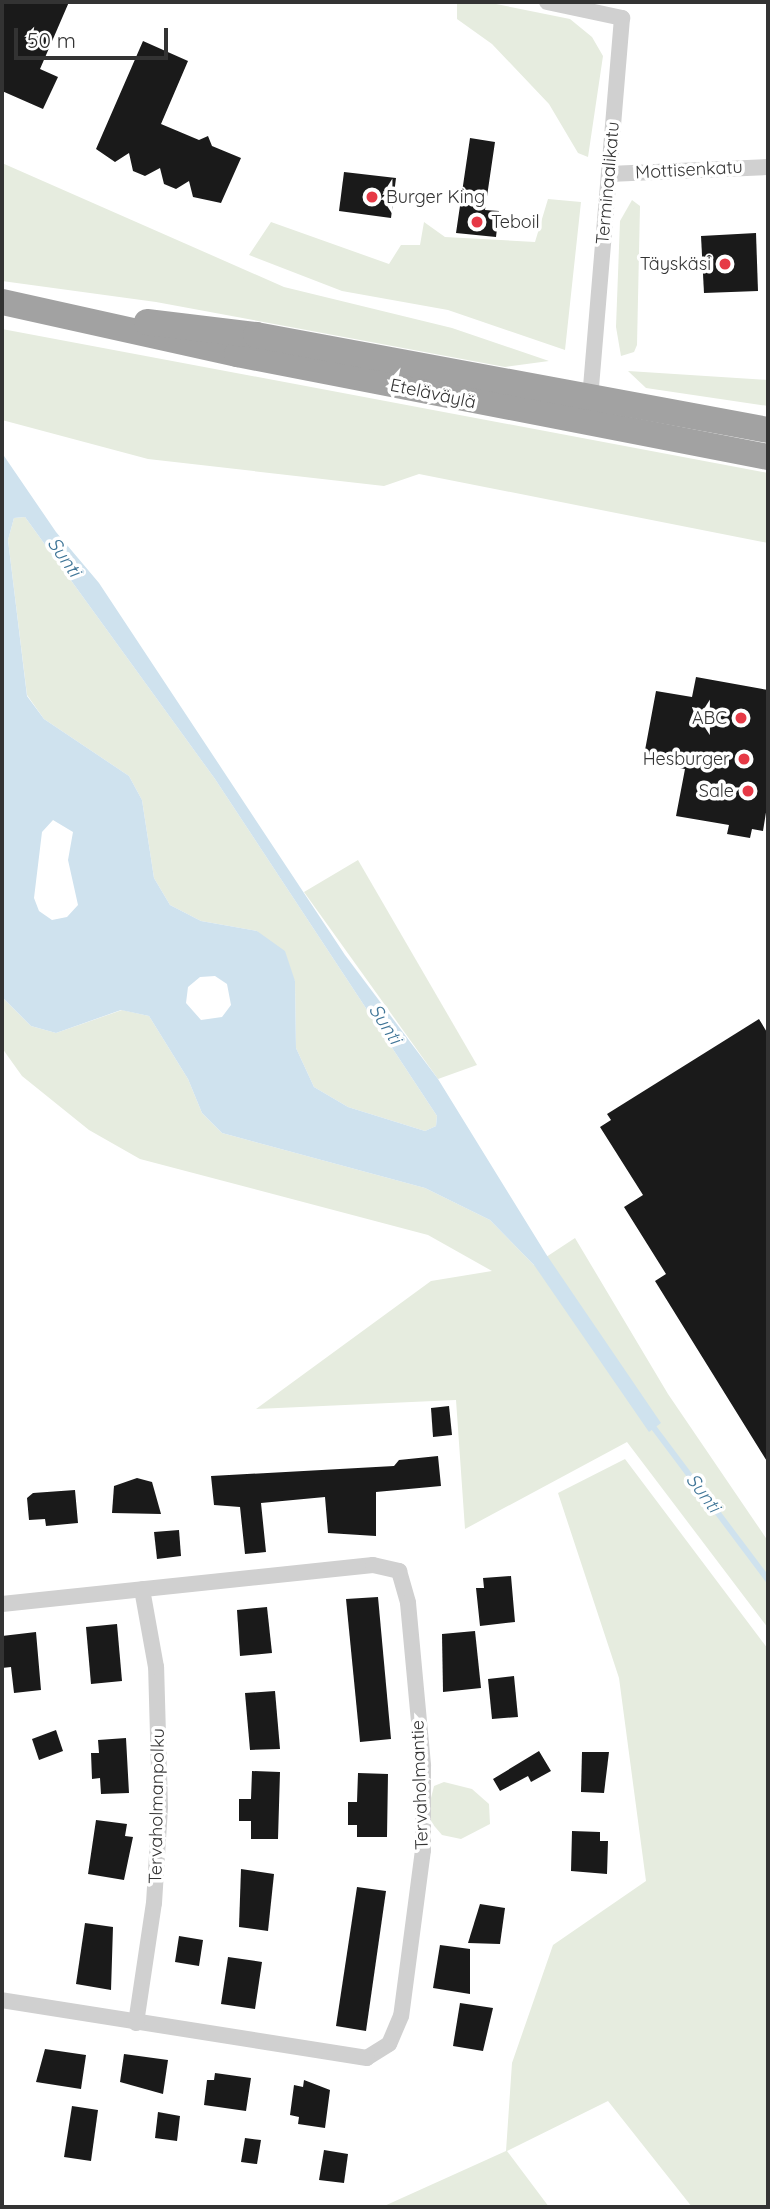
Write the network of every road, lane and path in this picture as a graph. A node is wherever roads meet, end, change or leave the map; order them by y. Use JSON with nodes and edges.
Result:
{"nodes":[{"id":1,"x":547,"y":2,"type":"edge"},
{"id":2,"x":624,"y":10,"type":"edge"},
{"id":3,"x":768,"y":166,"type":"edge"},
{"id":4,"x":609,"y":174,"type":"junction"},
{"id":5,"x":2,"y":302,"type":"edge"},
{"id":6,"x":99,"y":320,"type":"junction"},
{"id":7,"x":590,"y":398,"type":"junction"},
{"id":8,"x":588,"y":425,"type":"junction"},
{"id":9,"x":768,"y":430,"type":"edge"},
{"id":10,"x":768,"y":457,"type":"edge"},
{"id":11,"x":142,"y":1589,"type":"junction"},
{"id":12,"x":2,"y":1604,"type":"edge"},
{"id":13,"x":2,"y":2000,"type":"edge"},
{"id":14,"x":135,"y":2023,"type":"junction"}],
"edges":[{"from":1,"to":2,"type":"street","name":"Terminaalikatu"},
{"from":2,"to":4,"type":"street","name":"Terminaalikatu"},
{"from":3,"to":4,"type":"street","name":"Mottisenkatu"},
{"from":4,"to":7,"type":"street","name":"Terminaalikatu"},
{"from":5,"to":6,"type":"highway","name":"Eteläväylä"},
{"from":6,"to":7,"type":"highway","name":"Eteläväylä"},
{"from":6,"to":8,"type":"highway","name":"Eteläväylä"},
{"from":7,"to":8,"type":"street","name":"Terminaalikatu"},
{"from":7,"to":9,"type":"highway","name":"Eteläväylä"},
{"from":8,"to":10,"type":"highway","name":"Eteläväylä"},
{"from":11,"to":12,"type":"street","name":"Tervaholmantie"},
{"from":11,"to":14,"type":"street","name":"Tervaholmanpolku"},
{"from":11,"to":14,"type":"street","name":"Tervaholmantie"},
{"from":13,"to":14,"type":"street","name":"Tervaholmantie"}]}
